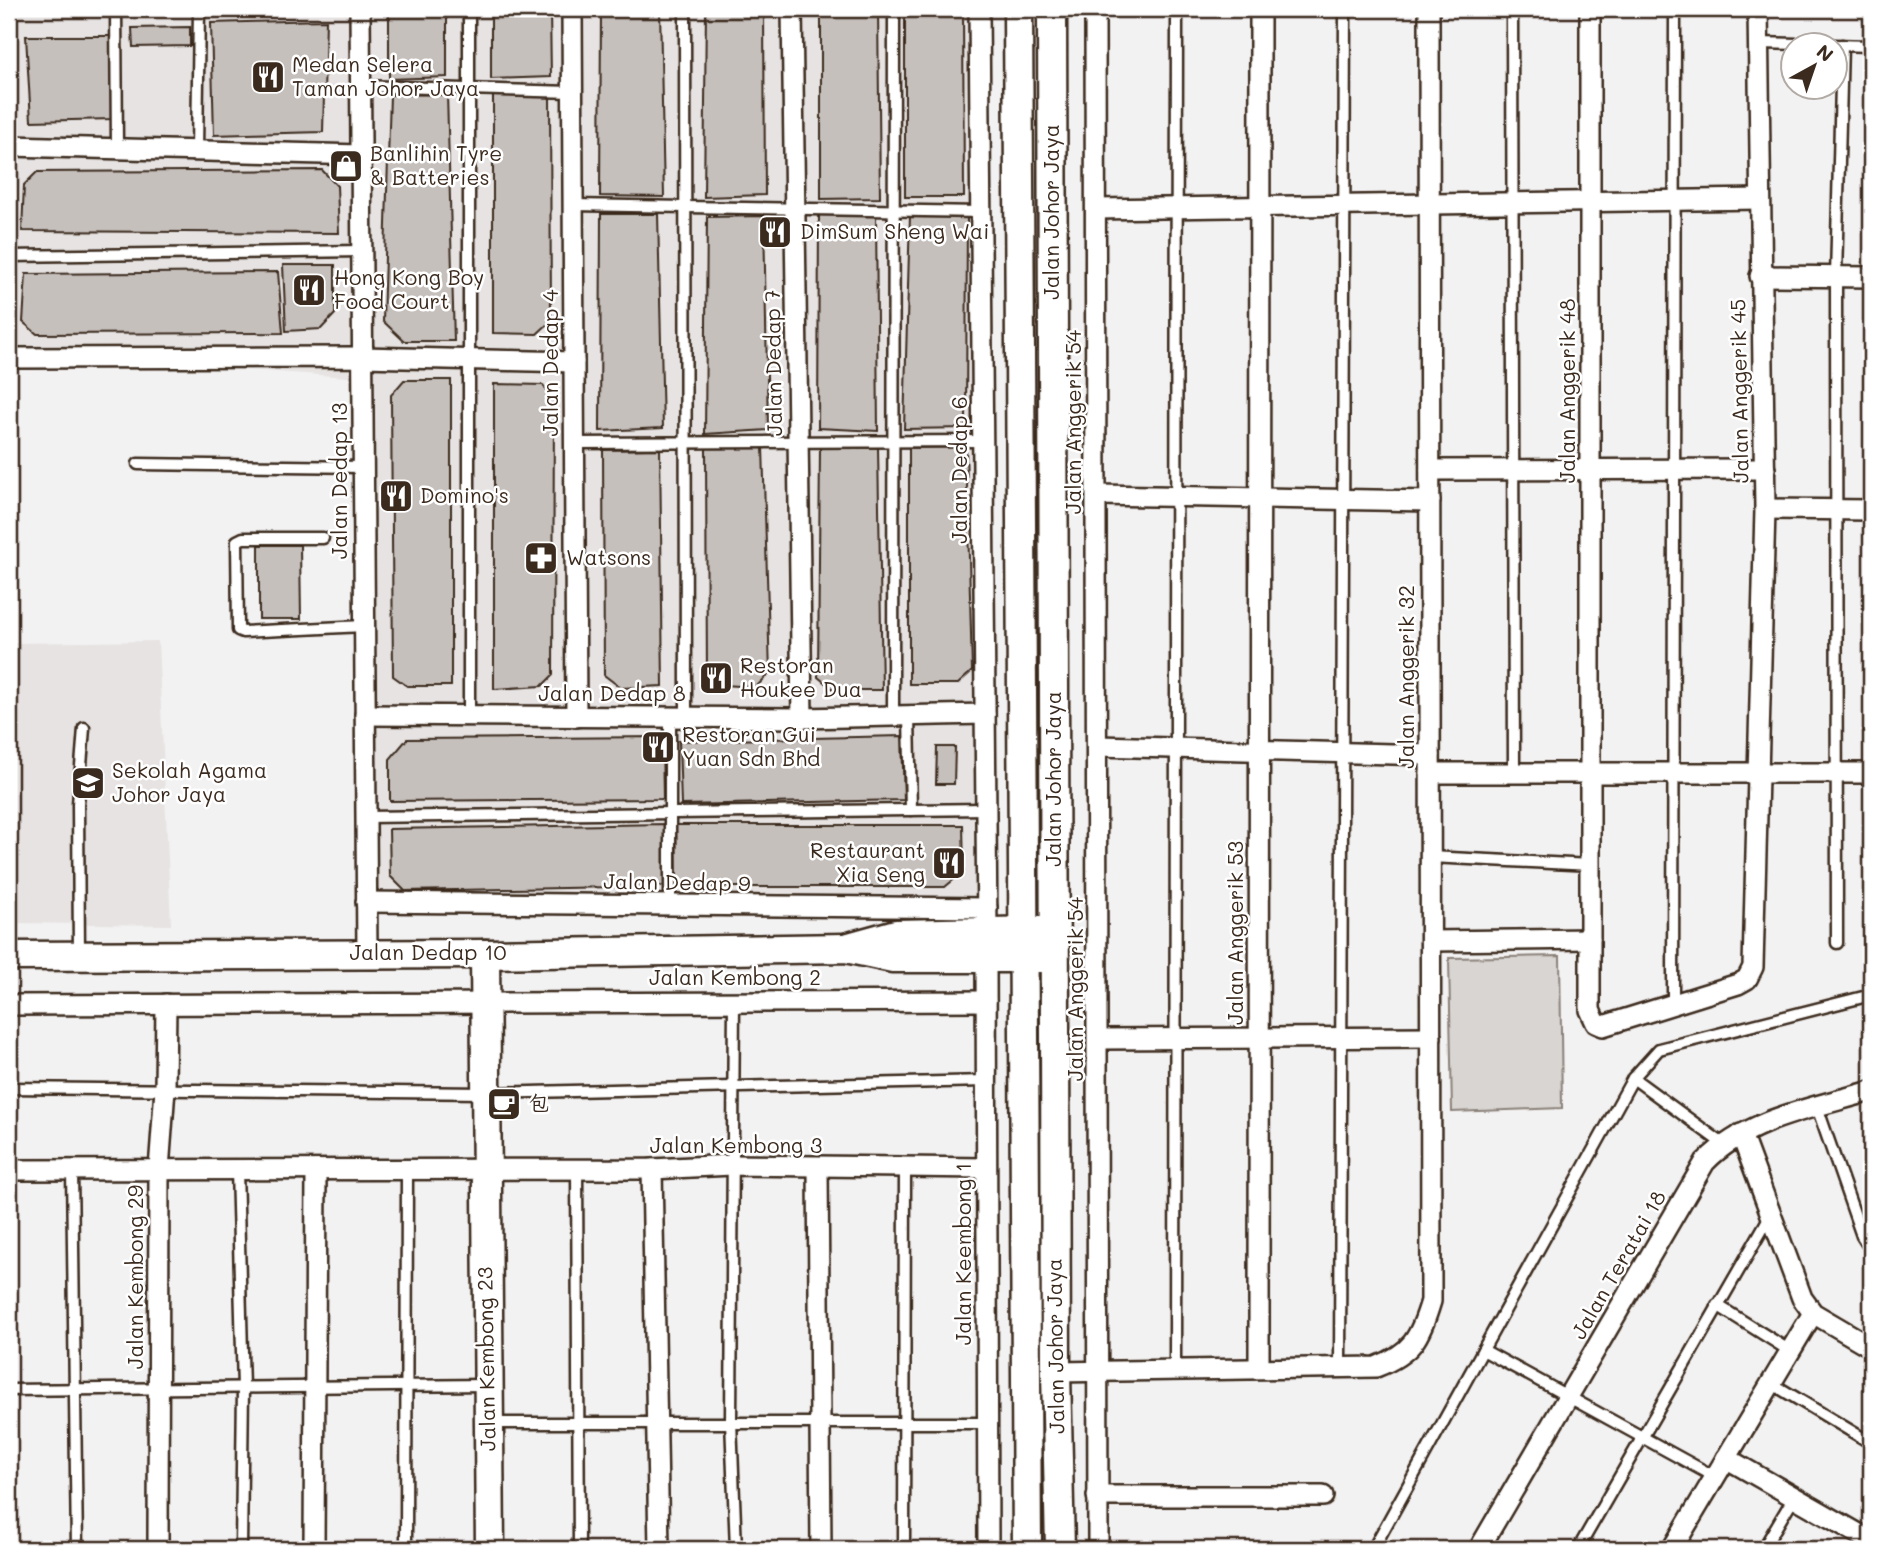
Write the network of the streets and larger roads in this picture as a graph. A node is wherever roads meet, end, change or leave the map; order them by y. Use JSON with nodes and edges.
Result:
{"nodes":[{"id":1,"x":360,"y":9,"type":"edge"},
{"id":2,"x":572,"y":9,"type":"edge"},
{"id":3,"x":792,"y":9,"type":"edge"},
{"id":4,"x":979,"y":9,"type":"edge"},
{"id":5,"x":1018,"y":9,"type":"edge"},
{"id":6,"x":1052,"y":9,"type":"edge"},
{"id":7,"x":1095,"y":9,"type":"edge"},
{"id":8,"x":1260,"y":9,"type":"edge"},
{"id":9,"x":1429,"y":9,"type":"edge"},
{"id":10,"x":1590,"y":9,"type":"edge"},
{"id":11,"x":1758,"y":9,"type":"edge"},
{"id":12,"x":9,"y":146,"type":"edge"},
{"id":13,"x":361,"y":155,"type":"junction"},
{"id":14,"x":1760,"y":199,"type":"junction"},
{"id":15,"x":1590,"y":202,"type":"junction"},
{"id":16,"x":1429,"y":204,"type":"junction"},
{"id":17,"x":1259,"y":206,"type":"junction"},
{"id":18,"x":1096,"y":209,"type":"junction"},
{"id":19,"x":1760,"y":276,"type":"junction"},
{"id":20,"x":1871,"y":277,"type":"edge"},
{"id":21,"x":362,"y":357,"type":"junction"},
{"id":22,"x":9,"y":358,"type":"edge"},
{"id":23,"x":574,"y":362,"type":"junction"},
{"id":24,"x":1765,"y":468,"type":"junction"},
{"id":25,"x":1590,"y":469,"type":"junction"},
{"id":26,"x":1430,"y":470,"type":"junction"},
{"id":27,"x":1097,"y":495,"type":"junction"},
{"id":28,"x":1259,"y":498,"type":"junction"},
{"id":29,"x":1430,"y":501,"type":"junction"},
{"id":30,"x":1765,"y":509,"type":"junction"},
{"id":31,"x":1871,"y":510,"type":"edge"},
{"id":32,"x":985,"y":714,"type":"junction"},
{"id":33,"x":365,"y":715,"type":"junction"},
{"id":34,"x":576,"y":717,"type":"junction"},
{"id":35,"x":802,"y":718,"type":"junction"},
{"id":36,"x":1098,"y":746,"type":"junction"},
{"id":37,"x":1259,"y":750,"type":"junction"},
{"id":38,"x":1430,"y":764,"type":"junction"},
{"id":39,"x":1591,"y":772,"type":"junction"},
{"id":40,"x":1757,"y":772,"type":"junction"},
{"id":41,"x":1871,"y":773,"type":"edge"},
{"id":42,"x":366,"y":902,"type":"junction"},
{"id":43,"x":986,"y":933,"type":"junction"},
{"id":44,"x":1590,"y":939,"type":"junction"},
{"id":45,"x":1431,"y":942,"type":"junction"},
{"id":46,"x":1025,"y":944,"type":"junction"},
{"id":47,"x":1054,"y":944,"type":"junction"},
{"id":48,"x":367,"y":953,"type":"junction"},
{"id":49,"x":485,"y":954,"type":"junction"},
{"id":50,"x":9,"y":956,"type":"edge"},
{"id":51,"x":1591,"y":998,"type":"joint"},
{"id":52,"x":986,"y":1001,"type":"junction"},
{"id":53,"x":485,"y":1003,"type":"junction"},
{"id":54,"x":166,"y":1004,"type":"junction"},
{"id":55,"x":9,"y":1005,"type":"edge"},
{"id":56,"x":1431,"y":1037,"type":"junction"},
{"id":57,"x":1259,"y":1038,"type":"junction"},
{"id":58,"x":1099,"y":1039,"type":"junction"},
{"id":59,"x":1871,"y":1091,"type":"edge"},
{"id":60,"x":1741,"y":1134,"type":"junction"},
{"id":61,"x":818,"y":1168,"type":"junction"},
{"id":62,"x":986,"y":1168,"type":"junction"},
{"id":63,"x":159,"y":1169,"type":"junction"},
{"id":64,"x":652,"y":1169,"type":"junction"},
{"id":65,"x":9,"y":1170,"type":"edge"},
{"id":66,"x":316,"y":1170,"type":"junction"},
{"id":67,"x":485,"y":1170,"type":"junction"},
{"id":68,"x":1813,"y":1313,"type":"junction"},
{"id":69,"x":1871,"y":1347,"type":"edge"},
{"id":70,"x":1259,"y":1367,"type":"junction"},
{"id":71,"x":1098,"y":1371,"type":"junction"},
{"id":72,"x":1056,"y":1372,"type":"junction"},
{"id":73,"x":1726,"y":1458,"type":"junction"},
{"id":74,"x":1097,"y":1496,"type":"junction"},
{"id":75,"x":1324,"y":1496,"type":"dead end"},
{"id":76,"x":1871,"y":1545,"type":"edge"},
{"id":77,"x":158,"y":1549,"type":"edge"},
{"id":78,"x":314,"y":1549,"type":"edge"},
{"id":79,"x":490,"y":1549,"type":"edge"},
{"id":80,"x":659,"y":1549,"type":"edge"},
{"id":81,"x":821,"y":1549,"type":"edge"},
{"id":82,"x":988,"y":1549,"type":"edge"},
{"id":83,"x":1027,"y":1549,"type":"edge"},
{"id":84,"x":1060,"y":1549,"type":"edge"},
{"id":85,"x":1098,"y":1549,"type":"edge"},
{"id":86,"x":1479,"y":1549,"type":"edge"},
{"id":87,"x":1672,"y":1549,"type":"edge"}],
"edges":[{"from":1,"to":13,"type":"street","name":"Jalan Dedap 13"},
{"from":2,"to":23,"type":"street","name":"Jalan Dedap 4"},
{"from":3,"to":35,"type":"street","name":"Jalan Dedap 7"},
{"from":4,"to":32,"type":"street","name":"Jalan Dedap 6"},
{"from":5,"to":46,"type":"main road","name":"Jalan Johor Jaya"},
{"from":6,"to":47,"type":"main road","name":"Jalan Johor Jaya"},
{"from":7,"to":18,"type":"street","name":"Jalan Anggerik 54"},
{"from":8,"to":17,"type":"street","name":"Jalan Anggerik 53"},
{"from":9,"to":16,"type":"street","name":"Jalan Anggerik 32"},
{"from":10,"to":15,"type":"street","name":"Jalan Anggerik 48"},
{"from":11,"to":14,"type":"street","name":"Jalan Anggerik 45"},
{"from":12,"to":13,"type":"street"},
{"from":13,"to":21,"type":"street","name":"Jalan Dedap 13"},
{"from":14,"to":15,"type":"street"},
{"from":14,"to":19,"type":"street","name":"Jalan Anggerik 45"},
{"from":15,"to":16,"type":"street"},
{"from":15,"to":25,"type":"street","name":"Jalan Anggerik 48"},
{"from":16,"to":17,"type":"street"},
{"from":16,"to":26,"type":"street","name":"Jalan Anggerik 32"},
{"from":17,"to":18,"type":"street"},
{"from":17,"to":28,"type":"street","name":"Jalan Anggerik 53"},
{"from":18,"to":27,"type":"street","name":"Jalan Anggerik 54"},
{"from":19,"to":20,"type":"street"},
{"from":19,"to":24,"type":"street","name":"Jalan Anggerik 45"},
{"from":21,"to":22,"type":"street"},
{"from":21,"to":23,"type":"street"},
{"from":21,"to":33,"type":"street","name":"Jalan Dedap 13"},
{"from":23,"to":34,"type":"street","name":"Jalan Dedap 4"},
{"from":24,"to":25,"type":"street"},
{"from":24,"to":30,"type":"street","name":"Jalan Anggerik 45"},
{"from":25,"to":26,"type":"street"},
{"from":25,"to":39,"type":"street","name":"Jalan Anggerik 48"},
{"from":26,"to":29,"type":"street","name":"Jalan Anggerik 32"},
{"from":27,"to":28,"type":"street"},
{"from":27,"to":36,"type":"street","name":"Jalan Anggerik 54"},
{"from":28,"to":29,"type":"street"},
{"from":28,"to":37,"type":"street","name":"Jalan Anggerik 53"},
{"from":29,"to":38,"type":"street","name":"Jalan Anggerik 32"},
{"from":30,"to":31,"type":"street"},
{"from":30,"to":40,"type":"street","name":"Jalan Anggerik 45"},
{"from":32,"to":35,"type":"street","name":"Jalan Dedap 8"},
{"from":32,"to":43,"type":"street","name":"Jalan Dedap 6"},
{"from":33,"to":34,"type":"street","name":"Jalan Dedap 8"},
{"from":33,"to":42,"type":"street","name":"Jalan Dedap 13"},
{"from":34,"to":35,"type":"street","name":"Jalan Dedap 8"},
{"from":36,"to":37,"type":"street"},
{"from":36,"to":58,"type":"street","name":"Jalan Anggerik 54"},
{"from":37,"to":38,"type":"street"},
{"from":37,"to":57,"type":"street","name":"Jalan Anggerik 53"},
{"from":38,"to":39,"type":"street"},
{"from":38,"to":45,"type":"street","name":"Jalan Anggerik 32"},
{"from":39,"to":40,"type":"street"},
{"from":39,"to":44,"type":"street","name":"Jalan Anggerik 48"},
{"from":40,"to":41,"type":"street"},
{"from":40,"to":51,"type":"street","name":"Jalan Anggerik 45"},
{"from":42,"to":43,"type":"street","name":"Jalan Dedap 9"},
{"from":42,"to":48,"type":"street","name":"Jalan Dedap 13"},
{"from":43,"to":46,"type":"main road","name":"Jalan Dedap 10"},
{"from":43,"to":49,"type":"main road","name":"Jalan Dedap 10"},
{"from":43,"to":52,"type":"street","name":"Jalan Keembong 1"},
{"from":44,"to":45,"type":"street"},
{"from":44,"to":51,"type":"street","name":"Jalan Anggerik 48"},
{"from":45,"to":56,"type":"street","name":"Jalan Anggerik 32"},
{"from":46,"to":47,"type":"main road","name":"Jalan Dedap 10"},
{"from":46,"to":83,"type":"main road","name":"Jalan Johor Jaya"},
{"from":47,"to":72,"type":"main road","name":"Jalan Johor Jaya"},
{"from":48,"to":49,"type":"main road","name":"Jalan Dedap 10"},
{"from":48,"to":50,"type":"main road","name":"Jalan Dedap 10"},
{"from":49,"to":53,"type":"main road","name":"Jalan Kembong 23"},
{"from":52,"to":53,"type":"street","name":"Jalan Kembong 2"},
{"from":52,"to":62,"type":"street","name":"Jalan Keembong 1"},
{"from":53,"to":54,"type":"street","name":"Jalan Kembong 2"},
{"from":53,"to":67,"type":"main road","name":"Jalan Kembong 23"},
{"from":54,"to":55,"type":"street","name":"Jalan Kembong 2"},
{"from":54,"to":63,"type":"street","name":"Jalan Kembong 29"},
{"from":56,"to":57,"type":"street"},
{"from":56,"to":70,"type":"street","name":"Jalan Anggerik 32"},
{"from":57,"to":58,"type":"street"},
{"from":57,"to":70,"type":"street","name":"Jalan Anggerik 53"},
{"from":58,"to":71,"type":"street","name":"Jalan Anggerik 54"},
{"from":59,"to":60,"type":"street","name":"Jalan Teratai 18"},
{"from":60,"to":68,"type":"street"},
{"from":60,"to":86,"type":"street","name":"Jalan Teratai 18"},
{"from":61,"to":62,"type":"street","name":"Jalan Kembong 3"},
{"from":61,"to":64,"type":"street","name":"Jalan Kembong 3"},
{"from":61,"to":81,"type":"street"},
{"from":62,"to":82,"type":"street","name":"Jalan Keembong 1"},
{"from":63,"to":65,"type":"street","name":"Jalan Kembong 3"},
{"from":63,"to":66,"type":"street","name":"Jalan Kembong 3"},
{"from":63,"to":77,"type":"street","name":"Jalan Kembong 29"},
{"from":64,"to":67,"type":"street","name":"Jalan Kembong 3"},
{"from":64,"to":80,"type":"street"},
{"from":66,"to":67,"type":"street","name":"Jalan Kembong 3"},
{"from":66,"to":78,"type":"street"},
{"from":67,"to":79,"type":"main road","name":"Jalan Kembong 23"},
{"from":68,"to":69,"type":"street"},
{"from":68,"to":73,"type":"street"},
{"from":70,"to":71,"type":"street"},
{"from":71,"to":72,"type":"street"},
{"from":71,"to":74,"type":"street","name":"Jalan Anggerik 54"},
{"from":72,"to":84,"type":"main road","name":"Jalan Johor Jaya"},
{"from":73,"to":76,"type":"street"},
{"from":73,"to":87,"type":"street"},
{"from":74,"to":75,"type":"street"},
{"from":74,"to":85,"type":"street","name":"Jalan Anggerik 54"}]}
